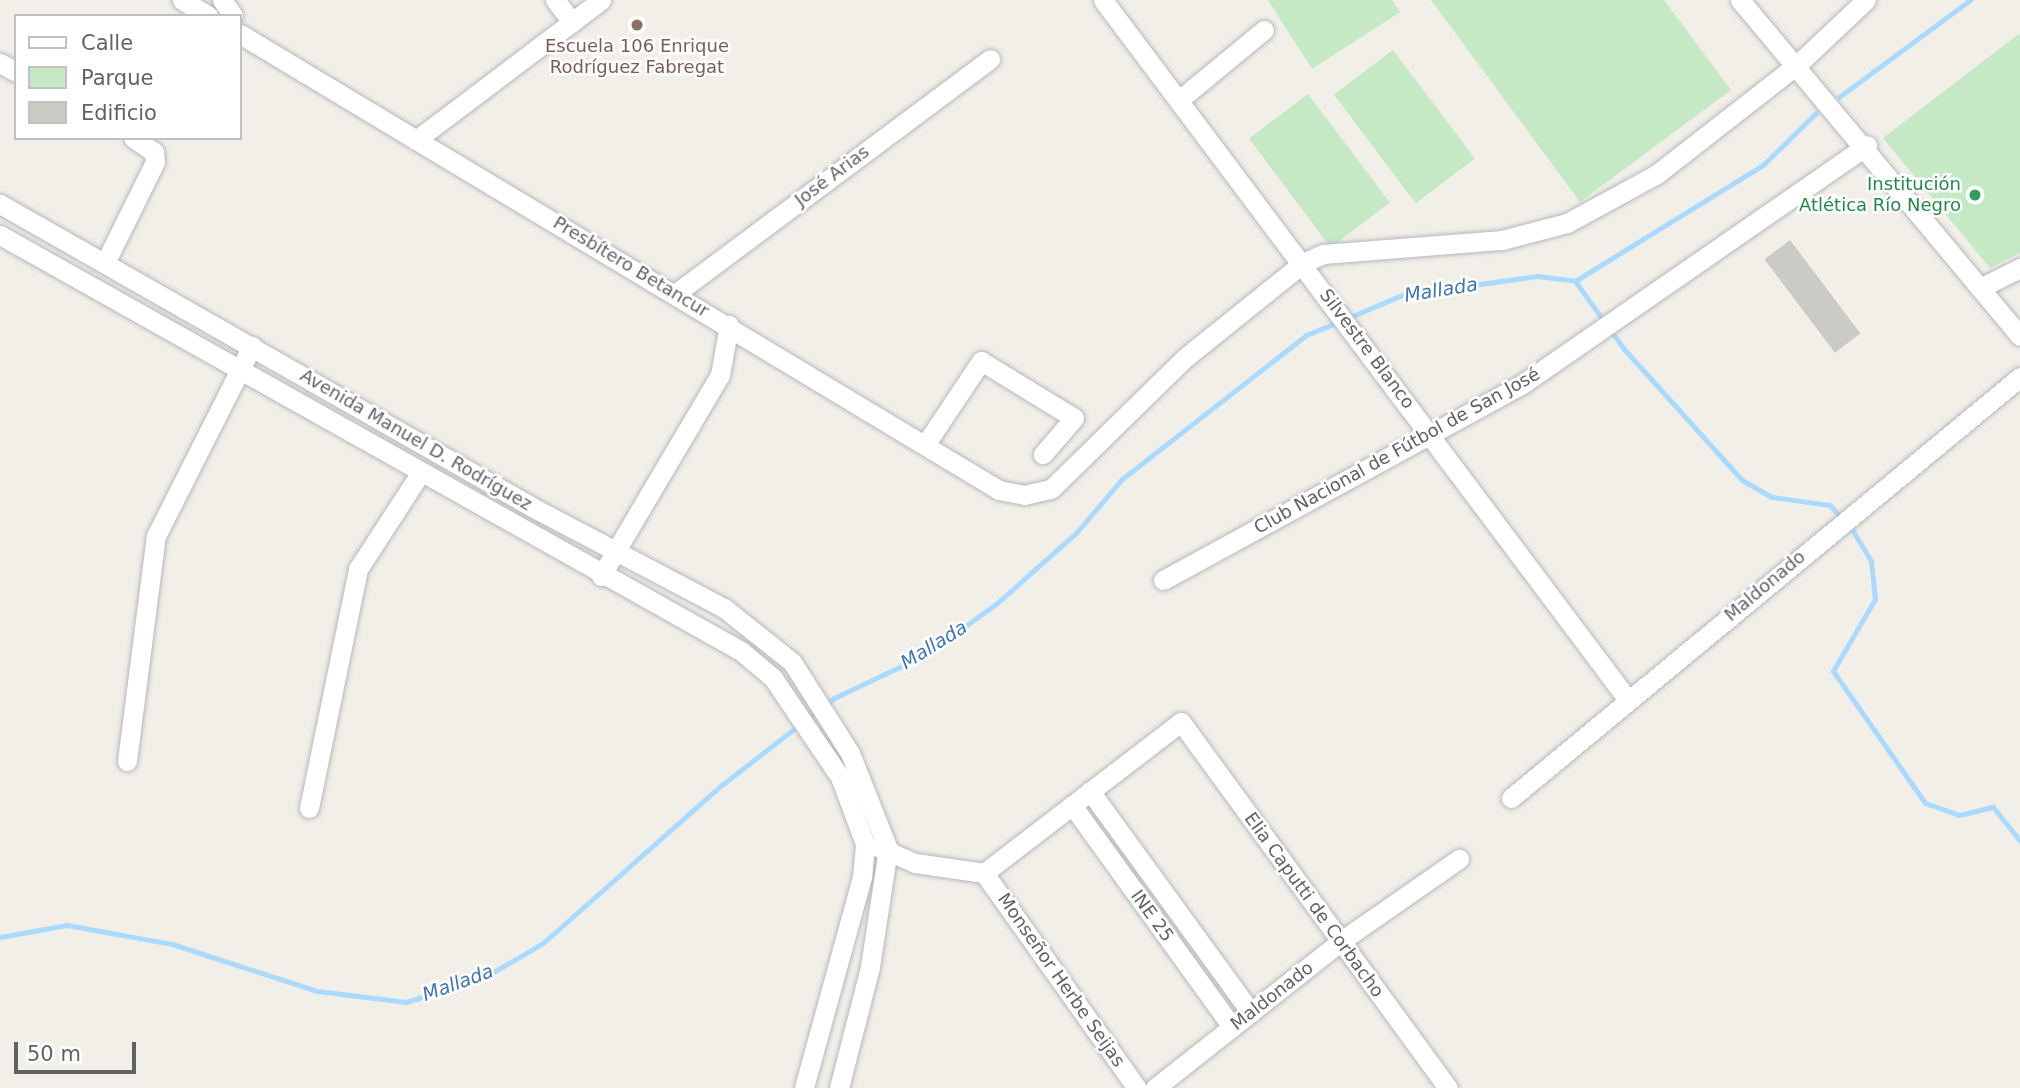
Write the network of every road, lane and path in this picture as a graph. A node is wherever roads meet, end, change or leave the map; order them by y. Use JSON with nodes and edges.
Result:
{"nodes":[{"id":1,"x":182,"y":0,"type":"edge"},
{"id":2,"x":555,"y":0,"type":"edge"},
{"id":3,"x":601,"y":0,"type":"edge"},
{"id":4,"x":1103,"y":0,"type":"edge"},
{"id":5,"x":1740,"y":0,"type":"edge"},
{"id":6,"x":1866,"y":0,"type":"edge"},
{"id":7,"x":206,"y":14,"type":"edge"},
{"id":8,"x":572,"y":22,"type":"junction"},
{"id":9,"x":1264,"y":30,"type":"dead end"},
{"id":10,"x":243,"y":33,"type":"edge"},
{"id":11,"x":990,"y":59,"type":"dead end"},
{"id":12,"x":1798,"y":64,"type":"junction"},
{"id":13,"x":1179,"y":100,"type":"junction"},
{"id":14,"x":136,"y":140,"type":"edge"},
{"id":15,"x":416,"y":140,"type":"junction"},
{"id":16,"x":1867,"y":145,"type":"junction"},
{"id":17,"x":0,"y":204,"type":"edge"},
{"id":18,"x":0,"y":235,"type":"edge"},
{"id":19,"x":105,"y":263,"type":"junction"},
{"id":20,"x":1303,"y":263,"type":"junction"},
{"id":21,"x":2020,"y":268,"type":"edge"},
{"id":22,"x":1980,"y":288,"type":"junction"},
{"id":23,"x":675,"y":294,"type":"junction"},
{"id":24,"x":729,"y":325,"type":"junction"},
{"id":25,"x":2020,"y":336,"type":"edge"},
{"id":26,"x":252,"y":346,"type":"junction"},
{"id":27,"x":237,"y":371,"type":"junction"},
{"id":28,"x":2020,"y":377,"type":"edge"},
{"id":29,"x":1431,"y":432,"type":"junction"},
{"id":30,"x":925,"y":445,"type":"junction"},
{"id":31,"x":1042,"y":454,"type":"dead end"},
{"id":32,"x":419,"y":475,"type":"junction"},
{"id":33,"x":616,"y":551,"type":"junction"},
{"id":34,"x":601,"y":576,"type":"junction"},
{"id":35,"x":1163,"y":580,"type":"dead end"},
{"id":36,"x":1628,"y":700,"type":"junction"},
{"id":37,"x":127,"y":761,"type":"dead end"},
{"id":38,"x":1090,"y":791,"type":"junction"},
{"id":39,"x":1511,"y":797,"type":"dead end"},
{"id":40,"x":1072,"y":805,"type":"junction"},
{"id":41,"x":309,"y":807,"type":"dead end"},
{"id":42,"x":865,"y":844,"type":"junction"},
{"id":43,"x":888,"y":849,"type":"junction"},
{"id":44,"x":1459,"y":859,"type":"dead end"},
{"id":45,"x":984,"y":873,"type":"junction"},
{"id":46,"x":1340,"y":941,"type":"junction"},
{"id":47,"x":1251,"y":1013,"type":"junction"},
{"id":48,"x":1232,"y":1027,"type":"junction"},
{"id":49,"x":808,"y":1087,"type":"edge"},
{"id":50,"x":839,"y":1088,"type":"edge"},
{"id":51,"x":1137,"y":1088,"type":"edge"},
{"id":52,"x":1155,"y":1088,"type":"edge"},
{"id":53,"x":1448,"y":1088,"type":"edge"}],
"edges":[{"from":1,"to":7,"type":"street"},
{"from":2,"to":8,"type":"street"},
{"from":3,"to":8,"type":"street"},
{"from":4,"to":13,"type":"street","name":"Silvestre Blanco"},
{"from":5,"to":12,"type":"street"},
{"from":6,"to":12,"type":"street"},
{"from":8,"to":15,"type":"street"},
{"from":9,"to":13,"type":"street"},
{"from":10,"to":15,"type":"street","name":"Presbítero Betancur"},
{"from":11,"to":23,"type":"street","name":"José Arias"},
{"from":12,"to":16,"type":"street"},
{"from":12,"to":20,"type":"street"},
{"from":13,"to":20,"type":"street","name":"Silvestre Blanco"},
{"from":14,"to":19,"type":"street"},
{"from":15,"to":23,"type":"street","name":"Presbítero Betancur"},
{"from":16,"to":22,"type":"street"},
{"from":16,"to":29,"type":"street","name":"Club Nacional de Fútbol de San José"},
{"from":17,"to":19,"type":"street","name":"Avenida Manuel D. Rodríguez"},
{"from":18,"to":27,"type":"street","name":"Avenida Manuel D. Rodríguez"},
{"from":19,"to":26,"type":"street","name":"Avenida Manuel D. Rodríguez"},
{"from":20,"to":29,"type":"street","name":"Silvestre Blanco"},
{"from":20,"to":30,"type":"street","name":"Presbítero Betancur"},
{"from":21,"to":22,"type":"street"},
{"from":22,"to":25,"type":"street"},
{"from":23,"to":24,"type":"street","name":"Presbítero Betancur"},
{"from":24,"to":30,"type":"street","name":"Presbítero Betancur"},
{"from":24,"to":33,"type":"street"},
{"from":26,"to":27,"type":"street"},
{"from":26,"to":33,"type":"street","name":"Avenida Manuel D. Rodríguez"},
{"from":27,"to":32,"type":"street","name":"Avenida Manuel D. Rodríguez"},
{"from":27,"to":37,"type":"street"},
{"from":28,"to":36,"type":"street","name":"Maldonado"},
{"from":29,"to":35,"type":"street","name":"Club Nacional de Fútbol de San José"},
{"from":29,"to":36,"type":"street","name":"Silvestre Blanco"},
{"from":30,"to":31,"type":"street"},
{"from":32,"to":34,"type":"street","name":"Avenida Manuel D. Rodríguez"},
{"from":32,"to":41,"type":"street"},
{"from":33,"to":34,"type":"street"},
{"from":33,"to":43,"type":"street","name":"Avenida Manuel D. Rodríguez"},
{"from":34,"to":42,"type":"street","name":"Avenida Manuel D. Rodríguez"},
{"from":36,"to":39,"type":"street","name":"Maldonado"},
{"from":38,"to":40,"type":"street"},
{"from":38,"to":46,"type":"street","name":"Elia Caputti de Corbacho"},
{"from":38,"to":47,"type":"street","name":"INE 25"},
{"from":40,"to":45,"type":"street"},
{"from":40,"to":48,"type":"street","name":"INE 25"},
{"from":42,"to":43,"type":"street"},
{"from":42,"to":49,"type":"street"},
{"from":43,"to":45,"type":"street"},
{"from":43,"to":50,"type":"street"},
{"from":44,"to":46,"type":"street","name":"Maldonado"},
{"from":45,"to":51,"type":"street","name":"Monseñor Herbe Seijas"},
{"from":46,"to":47,"type":"street","name":"Maldonado"},
{"from":46,"to":53,"type":"street","name":"Elia Caputti de Corbacho"},
{"from":47,"to":48,"type":"street","name":"Maldonado"},
{"from":48,"to":52,"type":"street","name":"Maldonado"}]}
